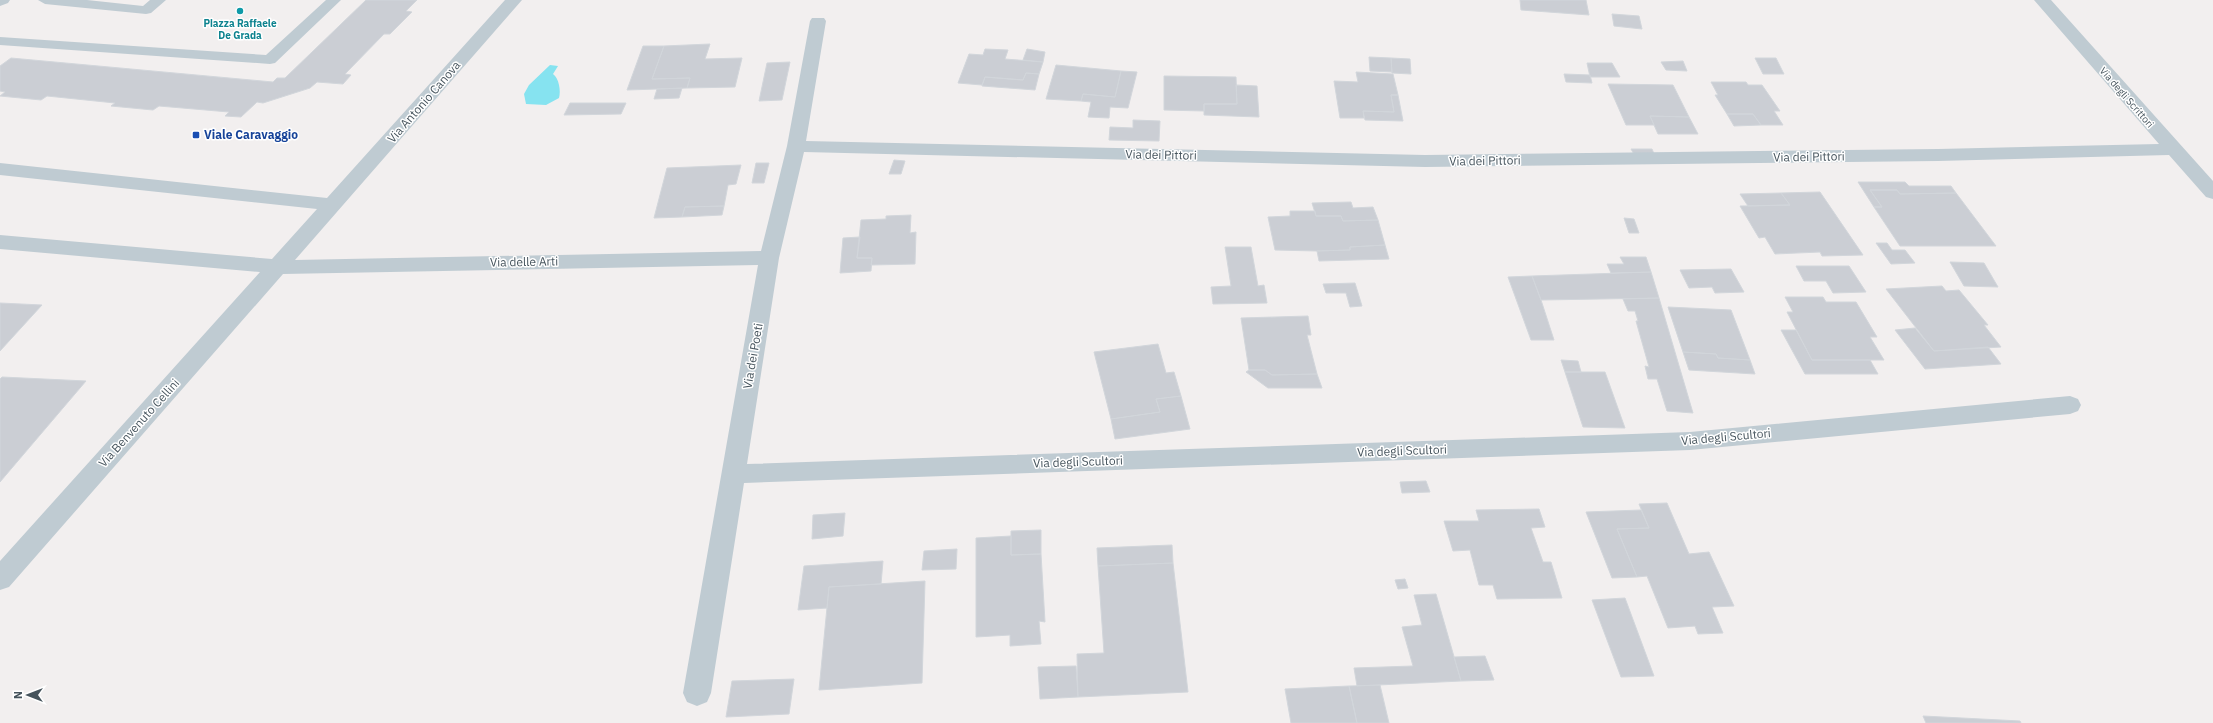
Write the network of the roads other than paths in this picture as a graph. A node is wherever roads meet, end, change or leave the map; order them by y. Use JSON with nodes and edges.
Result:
{"nodes":[{"id":1,"x":45,"y":0,"type":"edge"},
{"id":2,"x":158,"y":0,"type":"edge"},
{"id":3,"x":334,"y":0,"type":"edge"},
{"id":4,"x":514,"y":0,"type":"edge"},
{"id":5,"x":2042,"y":0,"type":"edge"},
{"id":6,"x":818,"y":21,"type":"dead end"},
{"id":7,"x":0,"y":41,"type":"edge"},
{"id":8,"x":796,"y":146,"type":"junction"},
{"id":9,"x":2174,"y":149,"type":"junction"},
{"id":10,"x":0,"y":169,"type":"edge"},
{"id":11,"x":2213,"y":192,"type":"edge"},
{"id":12,"x":334,"y":205,"type":"junction"},
{"id":13,"x":0,"y":242,"type":"edge"},
{"id":14,"x":770,"y":258,"type":"junction"},
{"id":15,"x":278,"y":267,"type":"junction"},
{"id":16,"x":2070,"y":405,"type":"dead end"},
{"id":17,"x":733,"y":474,"type":"junction"},
{"id":18,"x":0,"y":580,"type":"edge"},
{"id":19,"x":697,"y":693,"type":"dead end"}],
"edges":[{"from":1,"to":2,"type":"lane"},
{"from":3,"to":7,"type":"lane"},
{"from":4,"to":12,"type":"street","name":"Via Antonio Canova"},
{"from":5,"to":9,"type":"street","name":"Via degli Scrittori"},
{"from":6,"to":8,"type":"street","name":"Via dei Poeti"},
{"from":8,"to":9,"type":"street","name":"Via dei Pittori"},
{"from":8,"to":14,"type":"street","name":"Via dei Poeti"},
{"from":9,"to":11,"type":"street","name":"Via degli Scrittori"},
{"from":10,"to":12,"type":"street"},
{"from":12,"to":15,"type":"street","name":"Via Antonio Canova"},
{"from":13,"to":15,"type":"street"},
{"from":14,"to":15,"type":"street","name":"Via delle Arti"},
{"from":14,"to":17,"type":"street","name":"Via dei Poeti"},
{"from":15,"to":18,"type":"street","name":"Via Benvenuto Cellini"},
{"from":16,"to":17,"type":"street","name":"Via degli Scultori"},
{"from":17,"to":19,"type":"street","name":"Via dei Poeti"}]}
